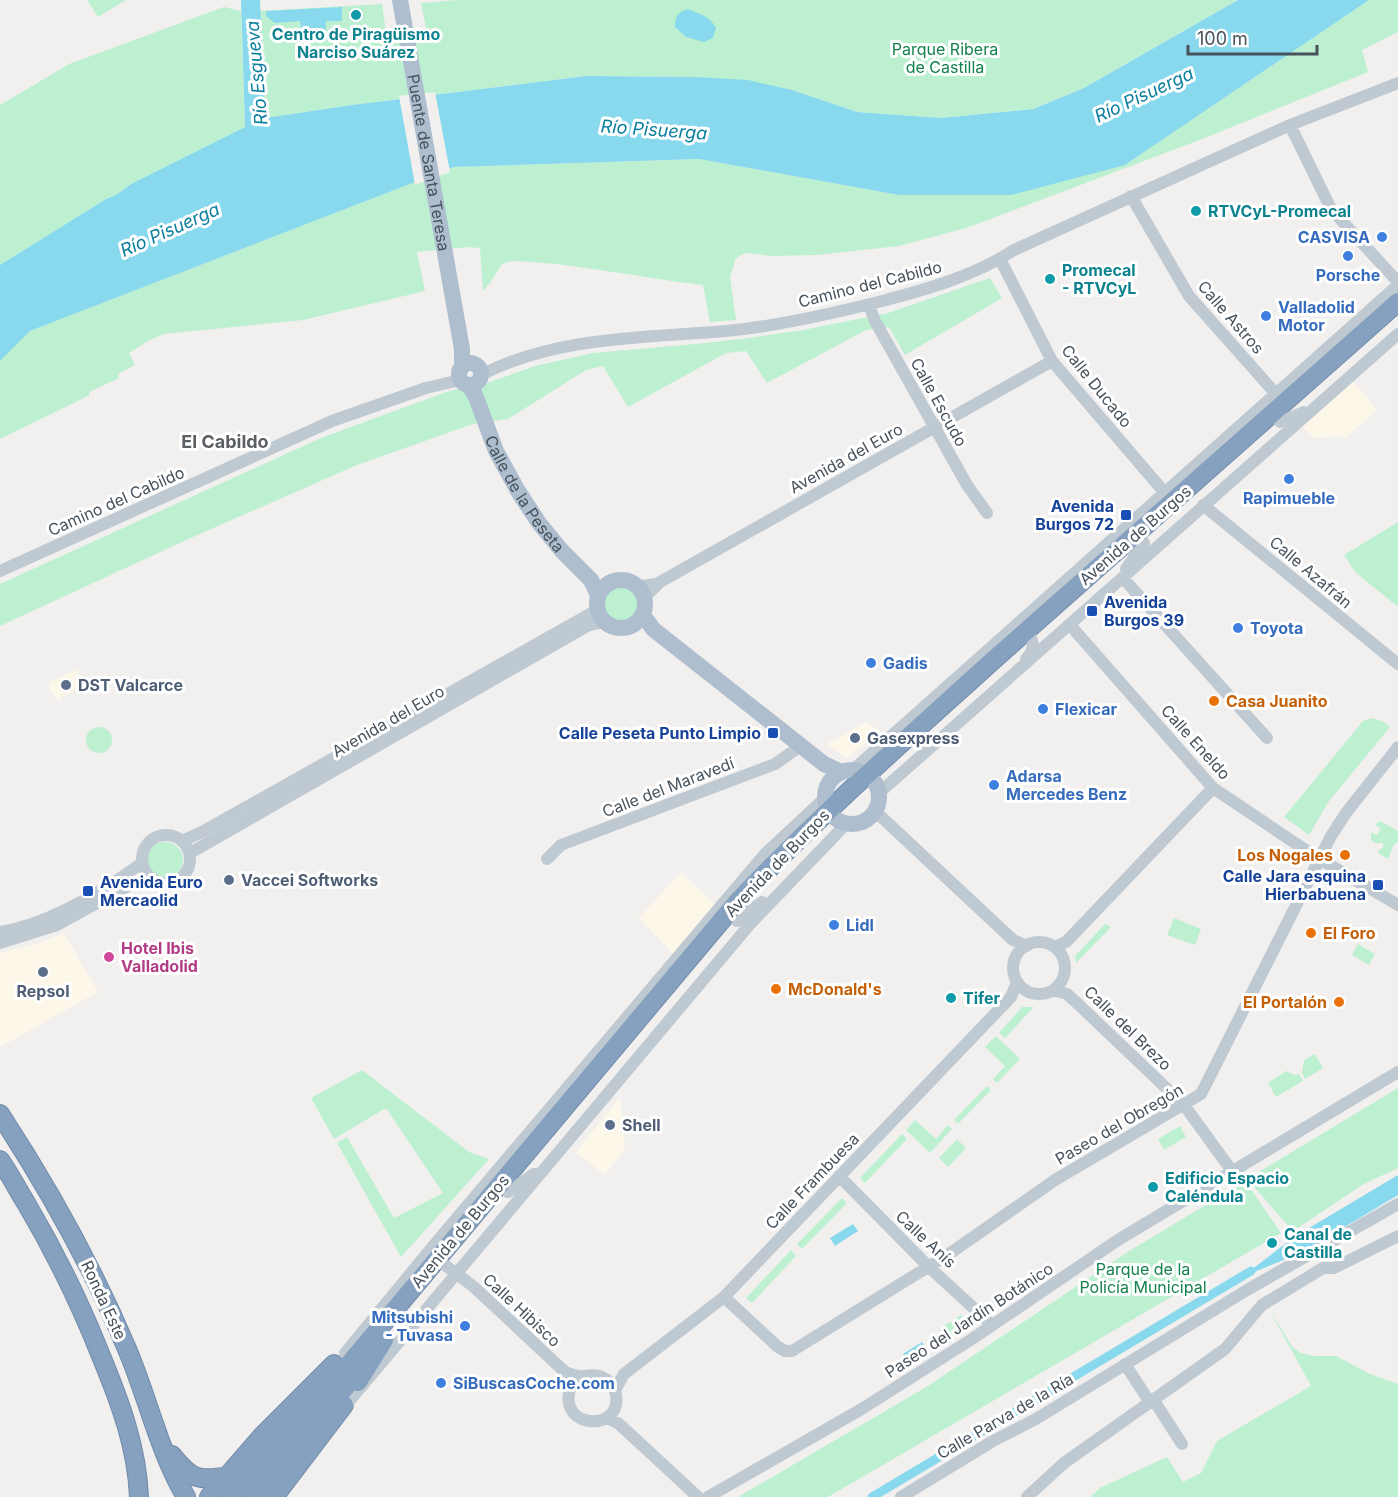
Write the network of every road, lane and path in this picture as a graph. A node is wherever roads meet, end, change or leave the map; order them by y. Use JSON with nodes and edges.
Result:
{"nodes":[{"id":1,"x":400,"y":0,"type":"edge"},
{"id":2,"x":1398,"y":83,"type":"edge"},
{"id":3,"x":1290,"y":125,"type":"junction"},
{"id":4,"x":1131,"y":196,"type":"junction"},
{"id":5,"x":1000,"y":260,"type":"junction"},
{"id":6,"x":1398,"y":284,"type":"edge"},
{"id":7,"x":451,"y":287,"type":"joint"},
{"id":8,"x":1398,"y":302,"type":"edge"},
{"id":9,"x":868,"y":305,"type":"junction"},
{"id":10,"x":1398,"y":317,"type":"edge"},
{"id":11,"x":1398,"y":334,"type":"edge"},
{"id":12,"x":1052,"y":361,"type":"junction"},
{"id":13,"x":467,"y":375,"type":"junction"},
{"id":14,"x":1276,"y":394,"type":"junction"},
{"id":15,"x":1316,"y":406,"type":"junction"},
{"id":16,"x":1280,"y":422,"type":"junction"},
{"id":17,"x":934,"y":427,"type":"junction"},
{"id":18,"x":1233,"y":449,"type":"junction"},
{"id":19,"x":1191,"y":469,"type":"junction"},
{"id":20,"x":1165,"y":493,"type":"junction"},
{"id":21,"x":1203,"y":505,"type":"junction"},
{"id":22,"x":987,"y":513,"type":"dead end"},
{"id":23,"x":1144,"y":543,"type":"junction"},
{"id":24,"x":1100,"y":550,"type":"junction"},
{"id":25,"x":0,"y":571,"type":"edge"},
{"id":26,"x":1119,"y":581,"type":"junction"},
{"id":27,"x":599,"y":599,"type":"junction"},
{"id":28,"x":640,"y":606,"type":"junction"},
{"id":29,"x":1059,"y":618,"type":"junction"},
{"id":30,"x":1031,"y":635,"type":"junction"},
{"id":31,"x":1002,"y":637,"type":"junction"},
{"id":32,"x":1398,"y":664,"type":"edge"},
{"id":33,"x":972,"y":680,"type":"junction"},
{"id":34,"x":985,"y":701,"type":"junction"},
{"id":35,"x":925,"y":706,"type":"junction"},
{"id":36,"x":1267,"y":738,"type":"dead end"},
{"id":37,"x":802,"y":745,"type":"junction"},
{"id":38,"x":1398,"y":747,"type":"edge"},
{"id":39,"x":858,"y":779,"type":"junction"},
{"id":40,"x":1214,"y":788,"type":"junction"},
{"id":41,"x":875,"y":812,"type":"junction"},
{"id":42,"x":834,"y":813,"type":"junction"},
{"id":43,"x":182,"y":841,"type":"junction"},
{"id":44,"x":190,"y":853,"type":"junction"},
{"id":45,"x":1319,"y":858,"type":"junction"},
{"id":46,"x":547,"y":860,"type":"dead end"},
{"id":47,"x":142,"y":863,"type":"junction"},
{"id":48,"x":751,"y":871,"type":"junction"},
{"id":49,"x":152,"y":879,"type":"junction"},
{"id":50,"x":778,"y":894,"type":"junction"},
{"id":51,"x":1398,"y":905,"type":"edge"},
{"id":52,"x":737,"y":912,"type":"junction"},
{"id":53,"x":0,"y":932,"type":"edge"},
{"id":54,"x":0,"y":943,"type":"edge"},
{"id":55,"x":1022,"y":950,"type":"junction"},
{"id":56,"x":1058,"y":952,"type":"junction"},
{"id":57,"x":682,"y":954,"type":"junction"},
{"id":58,"x":681,"y":978,"type":"junction"},
{"id":59,"x":704,"y":978,"type":"junction"},
{"id":60,"x":1063,"y":979,"type":"junction"},
{"id":61,"x":1017,"y":982,"type":"junction"},
{"id":62,"x":1053,"y":990,"type":"junction"},
{"id":63,"x":1028,"y":991,"type":"junction"},
{"id":64,"x":1067,"y":994,"type":"junction"},
{"id":65,"x":1011,"y":997,"type":"junction"},
{"id":66,"x":656,"y":999,"type":"junction"},
{"id":67,"x":662,"y":1028,"type":"junction"},
{"id":68,"x":608,"y":1038,"type":"junction"},
{"id":69,"x":1398,"y":1072,"type":"edge"},
{"id":70,"x":579,"y":1090,"type":"junction"},
{"id":71,"x":1184,"y":1105,"type":"junction"},
{"id":72,"x":0,"y":1114,"type":"edge"},
{"id":73,"x":550,"y":1125,"type":"junction"},
{"id":74,"x":0,"y":1160,"type":"edge"},
{"id":75,"x":506,"y":1160,"type":"junction"},
{"id":76,"x":547,"y":1165,"type":"junction"},
{"id":77,"x":1232,"y":1171,"type":"junction"},
{"id":78,"x":839,"y":1176,"type":"junction"},
{"id":79,"x":508,"y":1192,"type":"junction"},
{"id":80,"x":1398,"y":1204,"type":"edge"},
{"id":81,"x":1398,"y":1236,"type":"edge"},
{"id":82,"x":439,"y":1239,"type":"junction"},
{"id":83,"x":1315,"y":1252,"type":"junction"},
{"id":84,"x":446,"y":1267,"type":"junction"},
{"id":85,"x":930,"y":1267,"type":"junction"},
{"id":86,"x":1323,"y":1268,"type":"junction"},
{"id":87,"x":724,"y":1297,"type":"junction"},
{"id":88,"x":385,"y":1320,"type":"junction"},
{"id":89,"x":992,"y":1325,"type":"junction"},
{"id":90,"x":384,"y":1341,"type":"junction"},
{"id":91,"x":345,"y":1353,"type":"junction"},
{"id":92,"x":1125,"y":1364,"type":"junction"},
{"id":93,"x":565,"y":1372,"type":"junction"},
{"id":94,"x":624,"y":1374,"type":"junction"},
{"id":95,"x":582,"y":1377,"type":"junction"},
{"id":96,"x":605,"y":1378,"type":"junction"},
{"id":97,"x":571,"y":1386,"type":"junction"},
{"id":98,"x":615,"y":1390,"type":"junction"},
{"id":99,"x":1151,"y":1400,"type":"junction"},
{"id":100,"x":339,"y":1414,"type":"junction"},
{"id":101,"x":612,"y":1418,"type":"junction"},
{"id":102,"x":160,"y":1442,"type":"junction"},
{"id":103,"x":1182,"y":1444,"type":"dead end"},
{"id":104,"x":229,"y":1476,"type":"junction"},
{"id":105,"x":140,"y":1497,"type":"edge"},
{"id":106,"x":186,"y":1497,"type":"edge"},
{"id":107,"x":209,"y":1497,"type":"edge"},
{"id":108,"x":231,"y":1497,"type":"edge"},
{"id":109,"x":253,"y":1497,"type":"edge"},
{"id":110,"x":274,"y":1497,"type":"edge"},
{"id":111,"x":698,"y":1497,"type":"edge"},
{"id":112,"x":708,"y":1497,"type":"edge"},
{"id":113,"x":901,"y":1497,"type":"edge"},
{"id":114,"x":1027,"y":1497,"type":"edge"}],
"edges":[{"from":1,"to":7,"type":"main road","name":"Puente de Santa Teresa"},
{"from":2,"to":3,"type":"street","name":"Camino del Cabildo"},
{"from":3,"to":4,"type":"street","name":"Camino del Cabildo"},
{"from":3,"to":6,"type":"street"},
{"from":4,"to":5,"type":"street","name":"Camino del Cabildo"},
{"from":4,"to":14,"type":"street","name":"Calle Astros"},
{"from":5,"to":9,"type":"street","name":"Camino del Cabildo"},
{"from":5,"to":12,"type":"street","name":"Calle Ducado"},
{"from":6,"to":14,"type":"street","name":"Avenida de Burgos"},
{"from":7,"to":13,"type":"main road","name":"Calle de la Peseta"},
{"from":8,"to":18,"type":"highway","name":"Avenida de Burgos"},
{"from":9,"to":13,"type":"street","name":"Camino del Cabildo"},
{"from":9,"to":17,"type":"street","name":"Calle Escudo"},
{"from":10,"to":16,"type":"highway","name":"Avenida de Burgos"},
{"from":11,"to":15,"type":"street","name":"Avenida de Burgos"},
{"from":12,"to":17,"type":"street","name":"Avenida del Euro"},
{"from":12,"to":20,"type":"street","name":"Calle Ducado"},
{"from":13,"to":25,"type":"street","name":"Camino del Cabildo"},
{"from":13,"to":27,"type":"main road","name":"Calle de la Peseta"},
{"from":14,"to":19,"type":"street","name":"Avenida de Burgos"},
{"from":15,"to":16,"type":"street"},
{"from":15,"to":21,"type":"street","name":"Avenida de Burgos"},
{"from":16,"to":23,"type":"highway","name":"Avenida de Burgos"},
{"from":17,"to":22,"type":"street","name":"Calle Escudo"},
{"from":17,"to":28,"type":"street","name":"Avenida del Euro"},
{"from":18,"to":19,"type":"street"},
{"from":18,"to":29,"type":"highway","name":"Avenida de Burgos"},
{"from":19,"to":20,"type":"street","name":"Avenida de Burgos"},
{"from":20,"to":24,"type":"street","name":"Avenida de Burgos"},
{"from":21,"to":26,"type":"street","name":"Avenida de Burgos"},
{"from":21,"to":32,"type":"street","name":"Calle Azafrán"},
{"from":23,"to":26,"type":"street"},
{"from":23,"to":29,"type":"highway","name":"Avenida de Burgos"},
{"from":24,"to":29,"type":"street"},
{"from":24,"to":31,"type":"street","name":"Avenida de Burgos"},
{"from":26,"to":29,"type":"street","name":"Avenida de Burgos"},
{"from":26,"to":36,"type":"street","name":"Avenida de Burgos"},
{"from":27,"to":28,"type":"main road"},
{"from":27,"to":28,"type":"main road"},
{"from":27,"to":43,"type":"street","name":"Avenida del Euro"},
{"from":27,"to":44,"type":"street","name":"Avenida del Euro"},
{"from":28,"to":37,"type":"main road"},
{"from":29,"to":30,"type":"highway","name":"Avenida de Burgos"},
{"from":29,"to":34,"type":"street","name":"Avenida de Burgos"},
{"from":29,"to":40,"type":"street","name":"Calle Eneldo"},
{"from":30,"to":31,"type":"street"},
{"from":30,"to":33,"type":"highway","name":"Avenida de Burgos"},
{"from":30,"to":34,"type":"street"},
{"from":30,"to":39,"type":"highway","name":"Avenida de Burgos"},
{"from":31,"to":35,"type":"street","name":"Avenida de Burgos"},
{"from":33,"to":35,"type":"street"},
{"from":33,"to":39,"type":"highway","name":"Avenida de Burgos"},
{"from":34,"to":39,"type":"street","name":"Avenida de Burgos"},
{"from":35,"to":39,"type":"street","name":"Avenida de Burgos"},
{"from":37,"to":39,"type":"main road"},
{"from":37,"to":46,"type":"street","name":"Calle del Maravedí"},
{"from":38,"to":45,"type":"street","name":"Paseo del Obregón"},
{"from":39,"to":41,"type":"main road"},
{"from":39,"to":42,"type":"highway","name":"Avenida de Burgos"},
{"from":39,"to":42,"type":"main road"},
{"from":40,"to":45,"type":"street","name":"Calle Eneldo"},
{"from":40,"to":56,"type":"street"},
{"from":41,"to":42,"type":"main road"},
{"from":41,"to":55,"type":"street"},
{"from":42,"to":48,"type":"street","name":"Avenida de Burgos"},
{"from":42,"to":50,"type":"street","name":"Avenida de Burgos"},
{"from":42,"to":52,"type":"highway","name":"Avenida de Burgos"},
{"from":43,"to":44,"type":"street"},
{"from":43,"to":47,"type":"street"},
{"from":44,"to":49,"type":"street"},
{"from":45,"to":51,"type":"street","name":"Calle Eneldo"},
{"from":45,"to":71,"type":"street","name":"Paseo del Obregón"},
{"from":47,"to":49,"type":"street"},
{"from":47,"to":53,"type":"street"},
{"from":48,"to":52,"type":"street"},
{"from":48,"to":57,"type":"street","name":"Avenida de Burgos"},
{"from":49,"to":54,"type":"street"},
{"from":50,"to":52,"type":"street"},
{"from":50,"to":59,"type":"street","name":"Avenida de Burgos"},
{"from":52,"to":58,"type":"highway","name":"Avenida de Burgos"},
{"from":55,"to":56,"type":"street"},
{"from":55,"to":61,"type":"street"},
{"from":56,"to":60,"type":"street"},
{"from":57,"to":58,"type":"street"},
{"from":57,"to":66,"type":"street","name":"Avenida de Burgos"},
{"from":58,"to":59,"type":"street"},
{"from":58,"to":66,"type":"highway","name":"Avenida de Burgos"},
{"from":59,"to":67,"type":"street","name":"Avenida de Burgos"},
{"from":60,"to":62,"type":"street"},
{"from":60,"to":64,"type":"street","name":"Calle del Brezo"},
{"from":61,"to":63,"type":"street"},
{"from":61,"to":65,"type":"street","name":"Calle Frambuesa"},
{"from":62,"to":63,"type":"street"},
{"from":62,"to":64,"type":"street","name":"Calle del Brezo"},
{"from":63,"to":65,"type":"street","name":"Calle Frambuesa"},
{"from":64,"to":71,"type":"street","name":"Calle del Brezo"},
{"from":65,"to":78,"type":"street","name":"Calle Frambuesa"},
{"from":66,"to":67,"type":"street"},
{"from":66,"to":68,"type":"street","name":"Avenida de Burgos"},
{"from":66,"to":70,"type":"highway","name":"Avenida de Burgos"},
{"from":66,"to":79,"type":"highway","name":"Avenida de Burgos"},
{"from":67,"to":76,"type":"street","name":"Avenida de Burgos"},
{"from":68,"to":70,"type":"street"},
{"from":68,"to":75,"type":"street","name":"Avenida de Burgos"},
{"from":69,"to":77,"type":"street","name":"Paseo del Jardín Botánico"},
{"from":70,"to":73,"type":"highway","name":"Avenida de Burgos"},
{"from":71,"to":77,"type":"street","name":"Calle del Brezo"},
{"from":71,"to":85,"type":"street","name":"Paseo del Obregón"},
{"from":72,"to":102,"type":"highway","name":"Ronda Este"},
{"from":73,"to":75,"type":"street"},
{"from":73,"to":84,"type":"highway","name":"Avenida de Burgos"},
{"from":74,"to":105,"type":"highway","name":"Ronda Este"},
{"from":75,"to":82,"type":"street","name":"Avenida de Burgos"},
{"from":76,"to":79,"type":"street"},
{"from":76,"to":84,"type":"street","name":"Avenida de Burgos"},
{"from":77,"to":89,"type":"street","name":"Paseo del Jardín Botánico"},
{"from":78,"to":85,"type":"street","name":"Calle Anís"},
{"from":78,"to":87,"type":"street","name":"Calle Frambuesa"},
{"from":79,"to":84,"type":"highway","name":"Avenida de Burgos"},
{"from":80,"to":83,"type":"street","name":"Calle Parva de la Ría"},
{"from":81,"to":86,"type":"street"},
{"from":82,"to":84,"type":"street"},
{"from":82,"to":91,"type":"street","name":"Avenida de Burgos"},
{"from":83,"to":86,"type":"street"},
{"from":83,"to":92,"type":"street","name":"Calle Parva de la Ría"},
{"from":84,"to":88,"type":"highway","name":"Avenida de Burgos"},
{"from":84,"to":90,"type":"highway","name":"Avenida de Burgos"},
{"from":84,"to":93,"type":"street","name":"Calle Hibisco"},
{"from":84,"to":100,"type":"street","name":"Avenida de Burgos"},
{"from":85,"to":87,"type":"street","name":"Paseo del Obregón"},
{"from":85,"to":89,"type":"street","name":"Calle Anís"},
{"from":86,"to":99,"type":"street"},
{"from":87,"to":94,"type":"street","name":"Calle Frambuesa"},
{"from":88,"to":91,"type":"highway"},
{"from":88,"to":108,"type":"highway","name":"Avenida de Burgos"},
{"from":89,"to":112,"type":"street","name":"Paseo del Jardín Botánico"},
{"from":90,"to":100,"type":"highway"},
{"from":90,"to":109,"type":"highway","name":"Avenida de Burgos"},
{"from":91,"to":104,"type":"highway"},
{"from":92,"to":99,"type":"street"},
{"from":92,"to":113,"type":"street","name":"Calle Parva de la Ría"},
{"from":93,"to":95,"type":"street","name":"Calle Hibisco"},
{"from":93,"to":97,"type":"street","name":"Calle Hibisco"},
{"from":94,"to":96,"type":"street","name":"Calle Frambuesa"},
{"from":94,"to":98,"type":"street","name":"Calle Frambuesa"},
{"from":95,"to":96,"type":"street"},
{"from":95,"to":97,"type":"street"},
{"from":96,"to":98,"type":"street"},
{"from":97,"to":101,"type":"street"},
{"from":98,"to":101,"type":"street"},
{"from":99,"to":103,"type":"street"},
{"from":99,"to":114,"type":"street"},
{"from":100,"to":110,"type":"highway"},
{"from":101,"to":111,"type":"street"},
{"from":102,"to":104,"type":"highway"},
{"from":102,"to":106,"type":"highway","name":"Ronda Este"},
{"from":104,"to":107,"type":"highway"}]}
